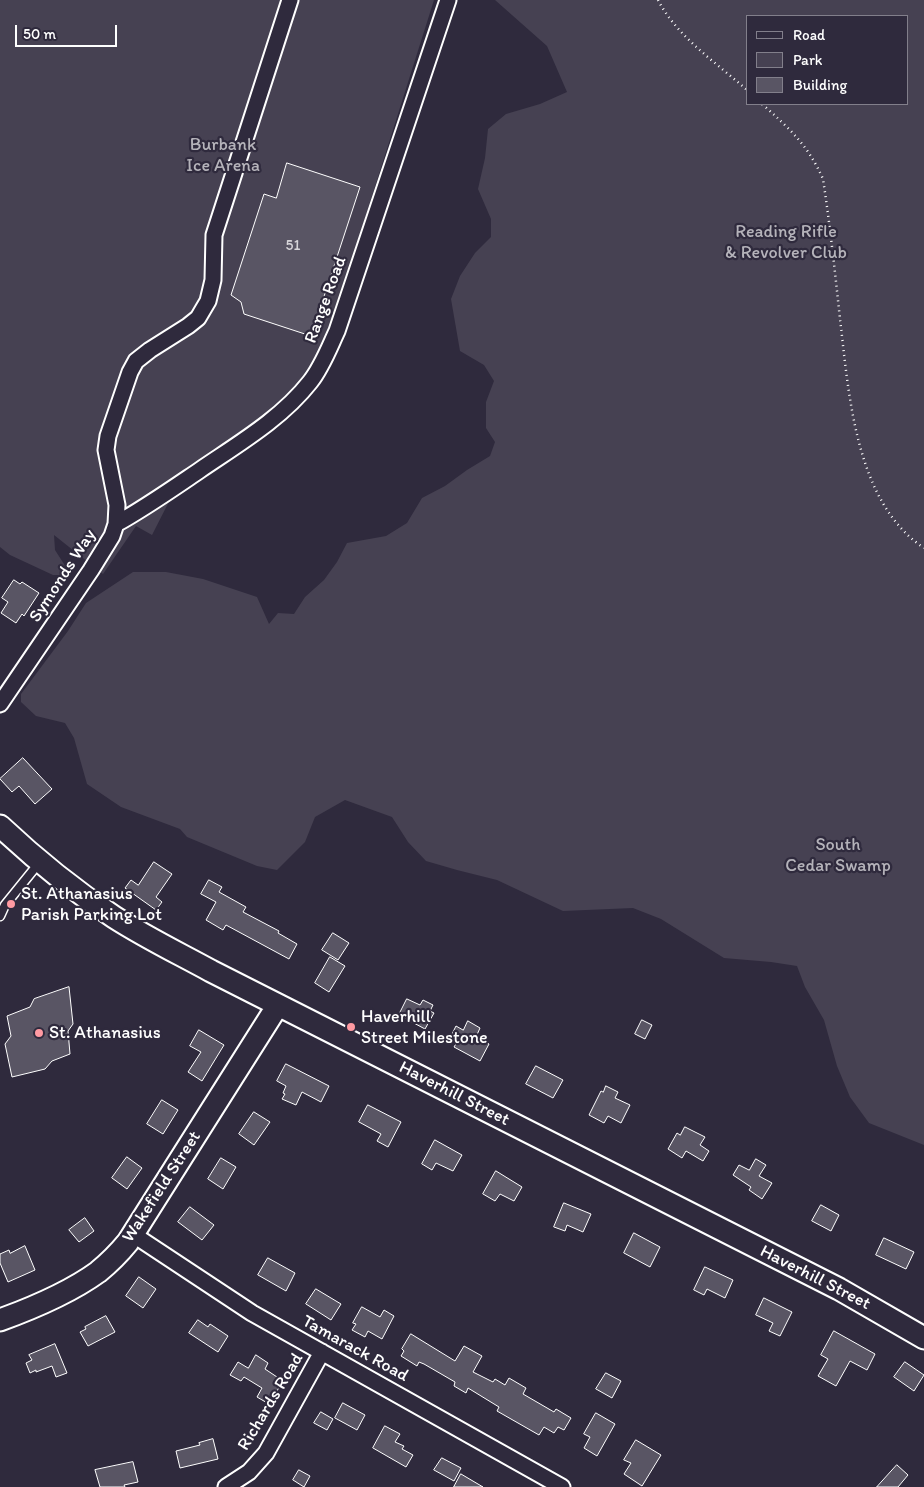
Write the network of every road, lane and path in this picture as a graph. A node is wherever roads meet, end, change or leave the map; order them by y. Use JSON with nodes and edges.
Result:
{"nodes":[{"id":1,"x":290,"y":0,"type":"edge"},
{"id":2,"x":448,"y":0,"type":"edge"},
{"id":3,"x":658,"y":0,"type":"edge"},
{"id":4,"x":746,"y":89,"type":"edge"},
{"id":5,"x":763,"y":105,"type":"edge"},
{"id":6,"x":116,"y":524,"type":"junction"},
{"id":7,"x":924,"y":548,"type":"edge"},
{"id":8,"x":0,"y":704,"type":"edge"},
{"id":9,"x":0,"y":826,"type":"edge"},
{"id":10,"x":40,"y":862,"type":"junction"},
{"id":11,"x":0,"y":916,"type":"edge"},
{"id":12,"x":278,"y":1005,"type":"junction"},
{"id":13,"x":134,"y":1235,"type":"junction"},
{"id":14,"x":0,"y":1320,"type":"edge"},
{"id":15,"x":924,"y":1338,"type":"edge"},
{"id":16,"x":322,"y":1352,"type":"junction"},
{"id":17,"x":226,"y":1487,"type":"edge"},
{"id":18,"x":562,"y":1487,"type":"edge"}],
"edges":[{"from":1,"to":6,"type":"street","name":"Symonds Way"},
{"from":2,"to":6,"type":"street","name":"Range Road"},
{"from":3,"to":4,"type":"path"},
{"from":5,"to":7,"type":"path"},
{"from":6,"to":8,"type":"street","name":"Symonds Way"},
{"from":9,"to":10,"type":"street","name":"Haverhill Street"},
{"from":10,"to":11,"type":"lane"},
{"from":10,"to":12,"type":"street","name":"Haverhill Street"},
{"from":12,"to":13,"type":"street","name":"Wakefield Street"},
{"from":12,"to":15,"type":"street","name":"Haverhill Street"},
{"from":13,"to":14,"type":"street","name":"Wakefield Street"},
{"from":13,"to":16,"type":"street","name":"Tamarack Road"},
{"from":16,"to":17,"type":"street","name":"Richards Road"},
{"from":16,"to":18,"type":"street","name":"Tamarack Road"}]}
